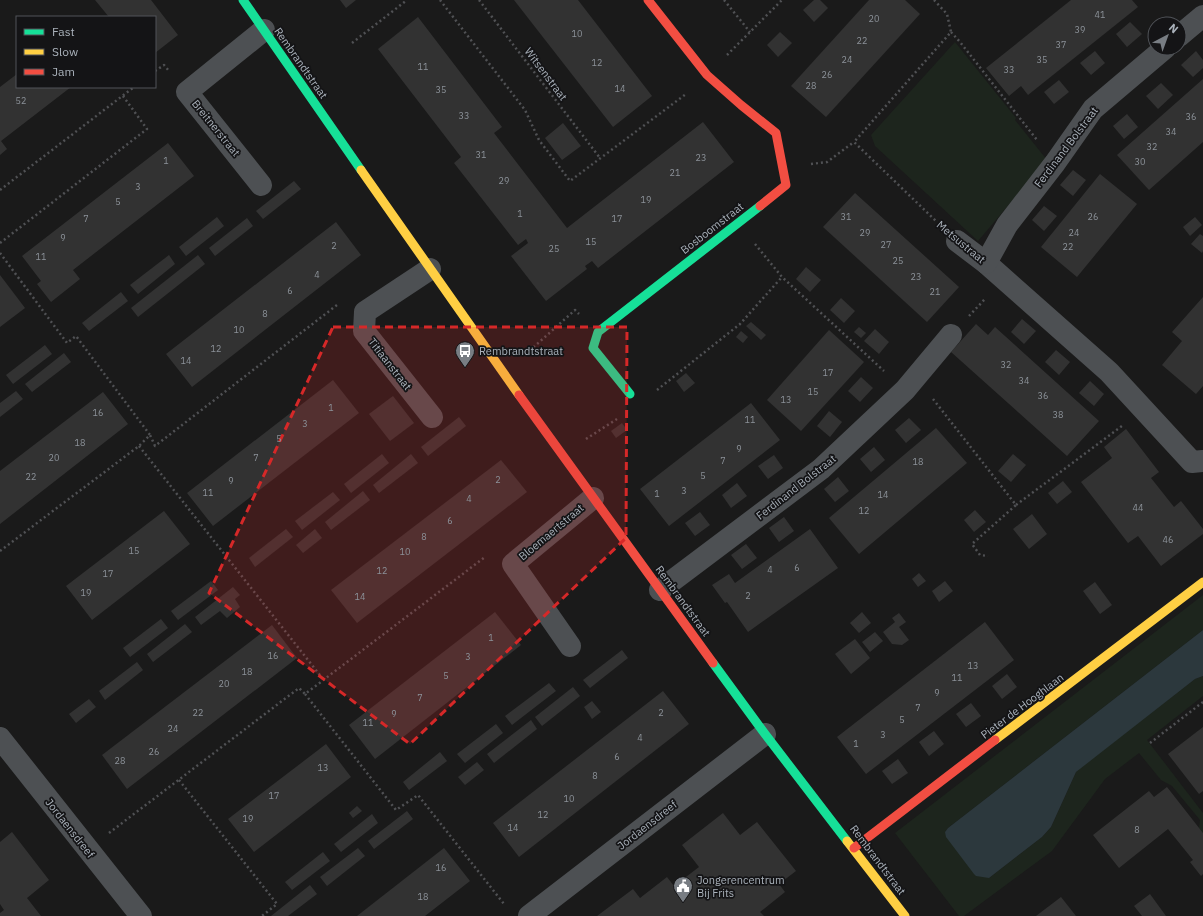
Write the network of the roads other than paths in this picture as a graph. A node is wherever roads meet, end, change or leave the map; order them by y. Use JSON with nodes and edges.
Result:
{"nodes":[{"id":1,"x":243,"y":0,"type":"edge"},
{"id":2,"x":648,"y":0,"type":"edge"},
{"id":3,"x":1203,"y":16,"type":"edge"},
{"id":4,"x":1187,"y":29,"type":"edge"},
{"id":5,"x":264,"y":30,"type":"junction"},
{"id":6,"x":1156,"y":56,"type":"edge"},
{"id":7,"x":261,"y":185,"type":"dead end"},
{"id":8,"x":957,"y":241,"type":"road end"},
{"id":9,"x":986,"y":263,"type":"junction"},
{"id":10,"x":430,"y":269,"type":"junction"},
{"id":11,"x":951,"y":335,"type":"road end"},
{"id":12,"x":630,"y":394,"type":"dead end"},
{"id":13,"x":432,"y":417,"type":"dead end"},
{"id":14,"x":1203,"y":461,"type":"edge"},
{"id":15,"x":592,"y":498,"type":"junction"},
{"id":16,"x":1203,"y":582,"type":"edge"},
{"id":17,"x":660,"y":590,"type":"junction"},
{"id":18,"x":570,"y":646,"type":"dead end"},
{"id":19,"x":765,"y":734,"type":"junction"},
{"id":20,"x":0,"y":738,"type":"edge"},
{"id":21,"x":854,"y":848,"type":"junction"},
{"id":22,"x":519,"y":913,"type":"edge"},
{"id":23,"x":141,"y":916,"type":"edge"},
{"id":24,"x":905,"y":916,"type":"edge"}],
"edges":[{"from":1,"to":5,"type":"street","name":"Rembrandtstraat"},
{"from":2,"to":12,"type":"street","name":"Bosboomstraat"},
{"from":3,"to":4,"type":"street"},
{"from":5,"to":7,"type":"street","name":"Breitnerstraat"},
{"from":5,"to":10,"type":"street","name":"Rembrandtstraat"},
{"from":6,"to":9,"type":"street","name":"Ferdinand Bolstraat"},
{"from":8,"to":9,"type":"street","name":"Metsustraat"},
{"from":9,"to":14,"type":"street","name":"Metsustraat"},
{"from":10,"to":13,"type":"street","name":"Titiaanstraat"},
{"from":10,"to":15,"type":"street","name":"Rembrandtstraat"},
{"from":11,"to":17,"type":"street","name":"Ferdinand Bolstraat"},
{"from":15,"to":17,"type":"street","name":"Rembrandtstraat"},
{"from":15,"to":18,"type":"street","name":"Bloemaertstraat"},
{"from":16,"to":21,"type":"street","name":"Pieter de Hooghlaan"},
{"from":17,"to":19,"type":"street","name":"Rembrandtstraat"},
{"from":19,"to":21,"type":"street","name":"Rembrandtstraat"},
{"from":19,"to":22,"type":"street","name":"Jordaensdreef"},
{"from":20,"to":23,"type":"street","name":"Jordaensdreef"},
{"from":21,"to":24,"type":"street","name":"Rembrandtstraat"}]}
